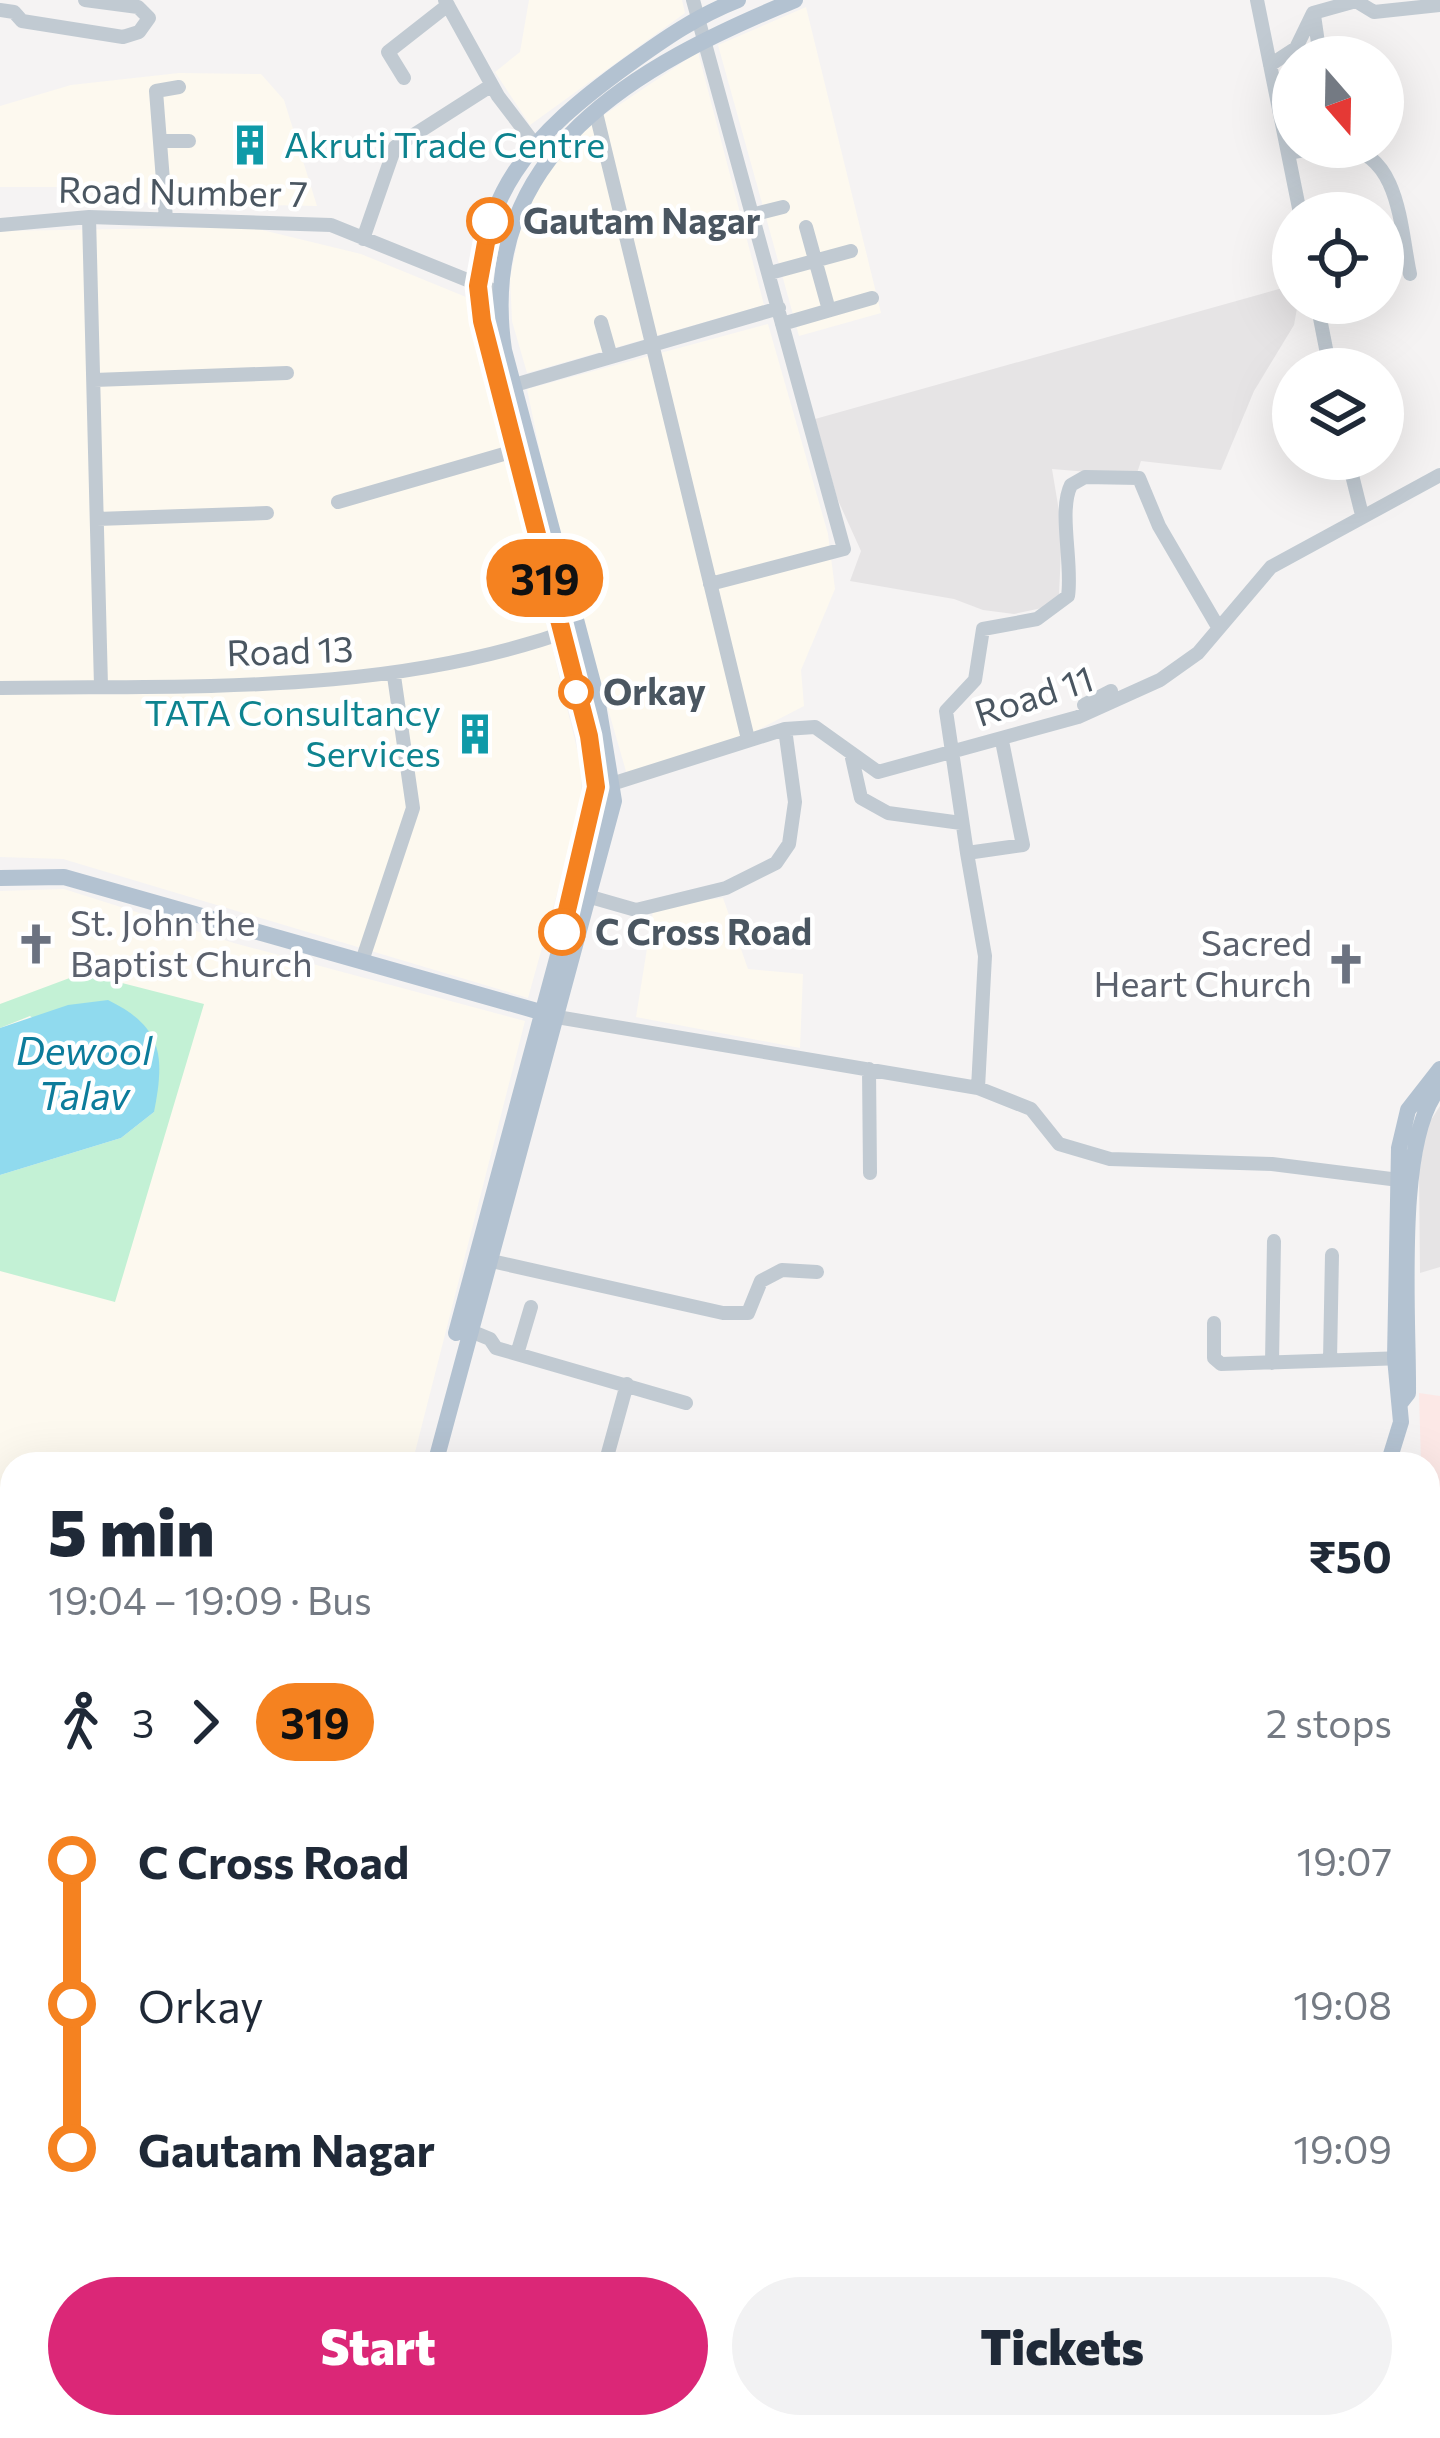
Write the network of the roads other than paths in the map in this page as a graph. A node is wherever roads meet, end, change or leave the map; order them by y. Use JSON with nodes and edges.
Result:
{"nodes":[{"id":1,"x":85,"y":0,"type":"edge"},
{"id":2,"x":738,"y":0,"type":"edge"},
{"id":3,"x":795,"y":0,"type":"edge"},
{"id":4,"x":1257,"y":0,"type":"edge"},
{"id":5,"x":447,"y":3,"type":"edge"},
{"id":6,"x":1440,"y":5,"type":"edge"},
{"id":7,"x":11,"y":7,"type":"edge"},
{"id":8,"x":694,"y":8,"type":"edge"},
{"id":9,"x":1313,"y":13,"type":"junction"},
{"id":10,"x":1317,"y":36,"type":"edge"},
{"id":11,"x":703,"y":38,"type":"junction"},
{"id":12,"x":1270,"y":65,"type":"junction"},
{"id":13,"x":1272,"y":75,"type":"edge"},
{"id":14,"x":404,"y":78,"type":"dead end"},
{"id":15,"x":492,"y":85,"type":"junction"},
{"id":16,"x":179,"y":87,"type":"dead end"},
{"id":17,"x":596,"y":113,"type":"junction"},
{"id":18,"x":160,"y":140,"type":"junction"},
{"id":19,"x":189,"y":141,"type":"dead end"},
{"id":20,"x":533,"y":142,"type":"junction"},
{"id":21,"x":1384,"y":168,"type":"edge"},
{"id":22,"x":783,"y":207,"type":"dead end"},
{"id":23,"x":755,"y":214,"type":"junction"},
{"id":24,"x":89,"y":217,"type":"junction"},
{"id":25,"x":166,"y":219,"type":"junction"},
{"id":26,"x":0,"y":225,"type":"edge"},
{"id":27,"x":806,"y":227,"type":"dead end"},
{"id":28,"x":363,"y":239,"type":"junction"},
{"id":29,"x":850,"y":251,"type":"dead end"},
{"id":30,"x":816,"y":261,"type":"junction"},
{"id":31,"x":770,"y":274,"type":"junction"},
{"id":32,"x":1410,"y":274,"type":"dead end"},
{"id":33,"x":487,"y":289,"type":"junction"},
{"id":34,"x":872,"y":298,"type":"dead end"},
{"id":35,"x":830,"y":310,"type":"junction"},
{"id":36,"x":780,"y":316,"type":"junction"},
{"id":37,"x":601,"y":322,"type":"dead end"},
{"id":38,"x":650,"y":346,"type":"junction"},
{"id":39,"x":611,"y":357,"type":"junction"},
{"id":40,"x":287,"y":373,"type":"dead end"},
{"id":41,"x":94,"y":380,"type":"junction"},
{"id":42,"x":507,"y":388,"type":"junction"},
{"id":43,"x":522,"y":449,"type":"junction"},
{"id":44,"x":1440,"y":475,"type":"edge"},
{"id":45,"x":1353,"y":480,"type":"edge"},
{"id":46,"x":338,"y":502,"type":"dead end"},
{"id":47,"x":267,"y":513,"type":"dead end"},
{"id":48,"x":1362,"y":515,"type":"junction"},
{"id":49,"x":97,"y":520,"type":"junction"},
{"id":50,"x":1159,"y":525,"type":"junction"},
{"id":51,"x":710,"y":584,"type":"junction"},
{"id":52,"x":1194,"y":620,"type":"dead end"},
{"id":53,"x":1218,"y":627,"type":"junction"},
{"id":54,"x":567,"y":631,"type":"junction"},
{"id":55,"x":394,"y":676,"type":"junction"},
{"id":56,"x":101,"y":686,"type":"junction"},
{"id":57,"x":0,"y":688,"type":"edge"},
{"id":58,"x":1111,"y":691,"type":"dead end"},
{"id":59,"x":785,"y":729,"type":"junction"},
{"id":60,"x":748,"y":739,"type":"junction"},
{"id":61,"x":1002,"y":740,"type":"junction"},
{"id":62,"x":954,"y":750,"type":"junction"},
{"id":63,"x":852,"y":758,"type":"junction"},
{"id":64,"x":604,"y":786,"type":"junction"},
{"id":65,"x":962,"y":823,"type":"junction"},
{"id":66,"x":967,"y":853,"type":"junction"},
{"id":67,"x":0,"y":878,"type":"edge"},
{"id":68,"x":583,"y":895,"type":"junction"},
{"id":69,"x":362,"y":962,"type":"junction"},
{"id":70,"x":548,"y":1014,"type":"junction"},
{"id":71,"x":869,"y":1069,"type":"junction"},
{"id":72,"x":1440,"y":1069,"type":"edge"},
{"id":73,"x":1440,"y":1087,"type":"edge"},
{"id":74,"x":978,"y":1088,"type":"junction"},
{"id":75,"x":870,"y":1173,"type":"dead end"},
{"id":76,"x":1399,"y":1180,"type":"junction"},
{"id":77,"x":1274,"y":1240,"type":"dead end"},
{"id":78,"x":1332,"y":1255,"type":"dead end"},
{"id":79,"x":487,"y":1260,"type":"junction"},
{"id":80,"x":818,"y":1272,"type":"dead end"},
{"id":81,"x":530,"y":1307,"type":"dead end"},
{"id":82,"x":1214,"y":1323,"type":"dead end"},
{"id":83,"x":466,"y":1339,"type":"junction"},
{"id":84,"x":517,"y":1354,"type":"junction"},
{"id":85,"x":1402,"y":1358,"type":"junction"},
{"id":86,"x":1330,"y":1360,"type":"junction"},
{"id":87,"x":1272,"y":1363,"type":"junction"},
{"id":88,"x":627,"y":1384,"type":"junction"},
{"id":89,"x":686,"y":1403,"type":"dead end"},
{"id":90,"x":427,"y":1452,"type":"edge"},
{"id":91,"x":438,"y":1452,"type":"edge"},
{"id":92,"x":607,"y":1452,"type":"edge"},
{"id":93,"x":1391,"y":1452,"type":"edge"}],
"edges":[{"from":1,"to":7,"type":"street"},
{"from":2,"to":8,"type":"main road"},
{"from":3,"to":11,"type":"main road"},
{"from":4,"to":12,"type":"street"},
{"from":5,"to":14,"type":"street"},
{"from":5,"to":15,"type":"street"},
{"from":6,"to":9,"type":"street"},
{"from":8,"to":11,"type":"street"},
{"from":8,"to":20,"type":"main road"},
{"from":9,"to":10,"type":"street"},
{"from":9,"to":12,"type":"street"},
{"from":11,"to":17,"type":"main road"},
{"from":11,"to":23,"type":"street"},
{"from":12,"to":13,"type":"street"},
{"from":15,"to":20,"type":"street"},
{"from":15,"to":28,"type":"street"},
{"from":16,"to":18,"type":"street"},
{"from":17,"to":33,"type":"main road"},
{"from":17,"to":38,"type":"street"},
{"from":18,"to":19,"type":"street"},
{"from":18,"to":25,"type":"street"},
{"from":20,"to":33,"type":"main road"},
{"from":21,"to":32,"type":"street"},
{"from":22,"to":23,"type":"street"},
{"from":23,"to":31,"type":"street"},
{"from":24,"to":25,"type":"street","name":"Road Number 7"},
{"from":24,"to":26,"type":"street","name":"Road Number 7"},
{"from":24,"to":41,"type":"street"},
{"from":25,"to":28,"type":"street","name":"Road Number 7"},
{"from":27,"to":30,"type":"street"},
{"from":28,"to":33,"type":"street","name":"Road Number 7"},
{"from":29,"to":30,"type":"street"},
{"from":30,"to":31,"type":"street"},
{"from":30,"to":35,"type":"street"},
{"from":31,"to":36,"type":"street"},
{"from":33,"to":42,"type":"main road"},
{"from":34,"to":35,"type":"street"},
{"from":35,"to":36,"type":"street"},
{"from":36,"to":38,"type":"street"},
{"from":36,"to":51,"type":"street"},
{"from":37,"to":39,"type":"street"},
{"from":38,"to":39,"type":"street"},
{"from":38,"to":51,"type":"street"},
{"from":39,"to":42,"type":"street"},
{"from":40,"to":41,"type":"street"},
{"from":41,"to":49,"type":"street"},
{"from":42,"to":43,"type":"main road"},
{"from":43,"to":46,"type":"street"},
{"from":43,"to":54,"type":"main road"},
{"from":44,"to":48,"type":"street","name":"Road 11"},
{"from":45,"to":48,"type":"street"},
{"from":47,"to":49,"type":"street"},
{"from":48,"to":53,"type":"street","name":"Road 11"},
{"from":49,"to":56,"type":"street"},
{"from":50,"to":52,"type":"street"},
{"from":50,"to":53,"type":"street"},
{"from":50,"to":62,"type":"street"},
{"from":51,"to":60,"type":"street"},
{"from":53,"to":61,"type":"street","name":"Road 11"},
{"from":54,"to":55,"type":"street","name":"Road 13"},
{"from":54,"to":64,"type":"main road"},
{"from":55,"to":56,"type":"street","name":"Road 13"},
{"from":55,"to":69,"type":"street"},
{"from":56,"to":57,"type":"street","name":"Road 13"},
{"from":58,"to":62,"type":"street"},
{"from":59,"to":60,"type":"street"},
{"from":59,"to":63,"type":"street","name":"Road 11"},
{"from":59,"to":68,"type":"street"},
{"from":60,"to":64,"type":"street"},
{"from":61,"to":62,"type":"street","name":"Road 11"},
{"from":61,"to":66,"type":"street"},
{"from":62,"to":63,"type":"street","name":"Road 11"},
{"from":62,"to":65,"type":"street"},
{"from":63,"to":65,"type":"street"},
{"from":64,"to":68,"type":"main road"},
{"from":65,"to":66,"type":"street"},
{"from":66,"to":74,"type":"street"},
{"from":67,"to":69,"type":"main road"},
{"from":68,"to":70,"type":"main road"},
{"from":69,"to":70,"type":"main road"},
{"from":70,"to":71,"type":"street"},
{"from":70,"to":79,"type":"main road"},
{"from":70,"to":90,"type":"main road"},
{"from":71,"to":74,"type":"street"},
{"from":71,"to":75,"type":"street"},
{"from":72,"to":76,"type":"main road"},
{"from":73,"to":85,"type":"main road"},
{"from":74,"to":76,"type":"street"},
{"from":76,"to":85,"type":"main road"},
{"from":77,"to":87,"type":"street"},
{"from":78,"to":86,"type":"street"},
{"from":79,"to":80,"type":"street"},
{"from":79,"to":83,"type":"main road"},
{"from":81,"to":84,"type":"street"},
{"from":82,"to":87,"type":"street"},
{"from":83,"to":84,"type":"street"},
{"from":83,"to":91,"type":"main road"},
{"from":84,"to":88,"type":"street"},
{"from":85,"to":86,"type":"street"},
{"from":85,"to":93,"type":"main road"},
{"from":86,"to":87,"type":"street"},
{"from":88,"to":89,"type":"street"},
{"from":88,"to":92,"type":"street"}]}
